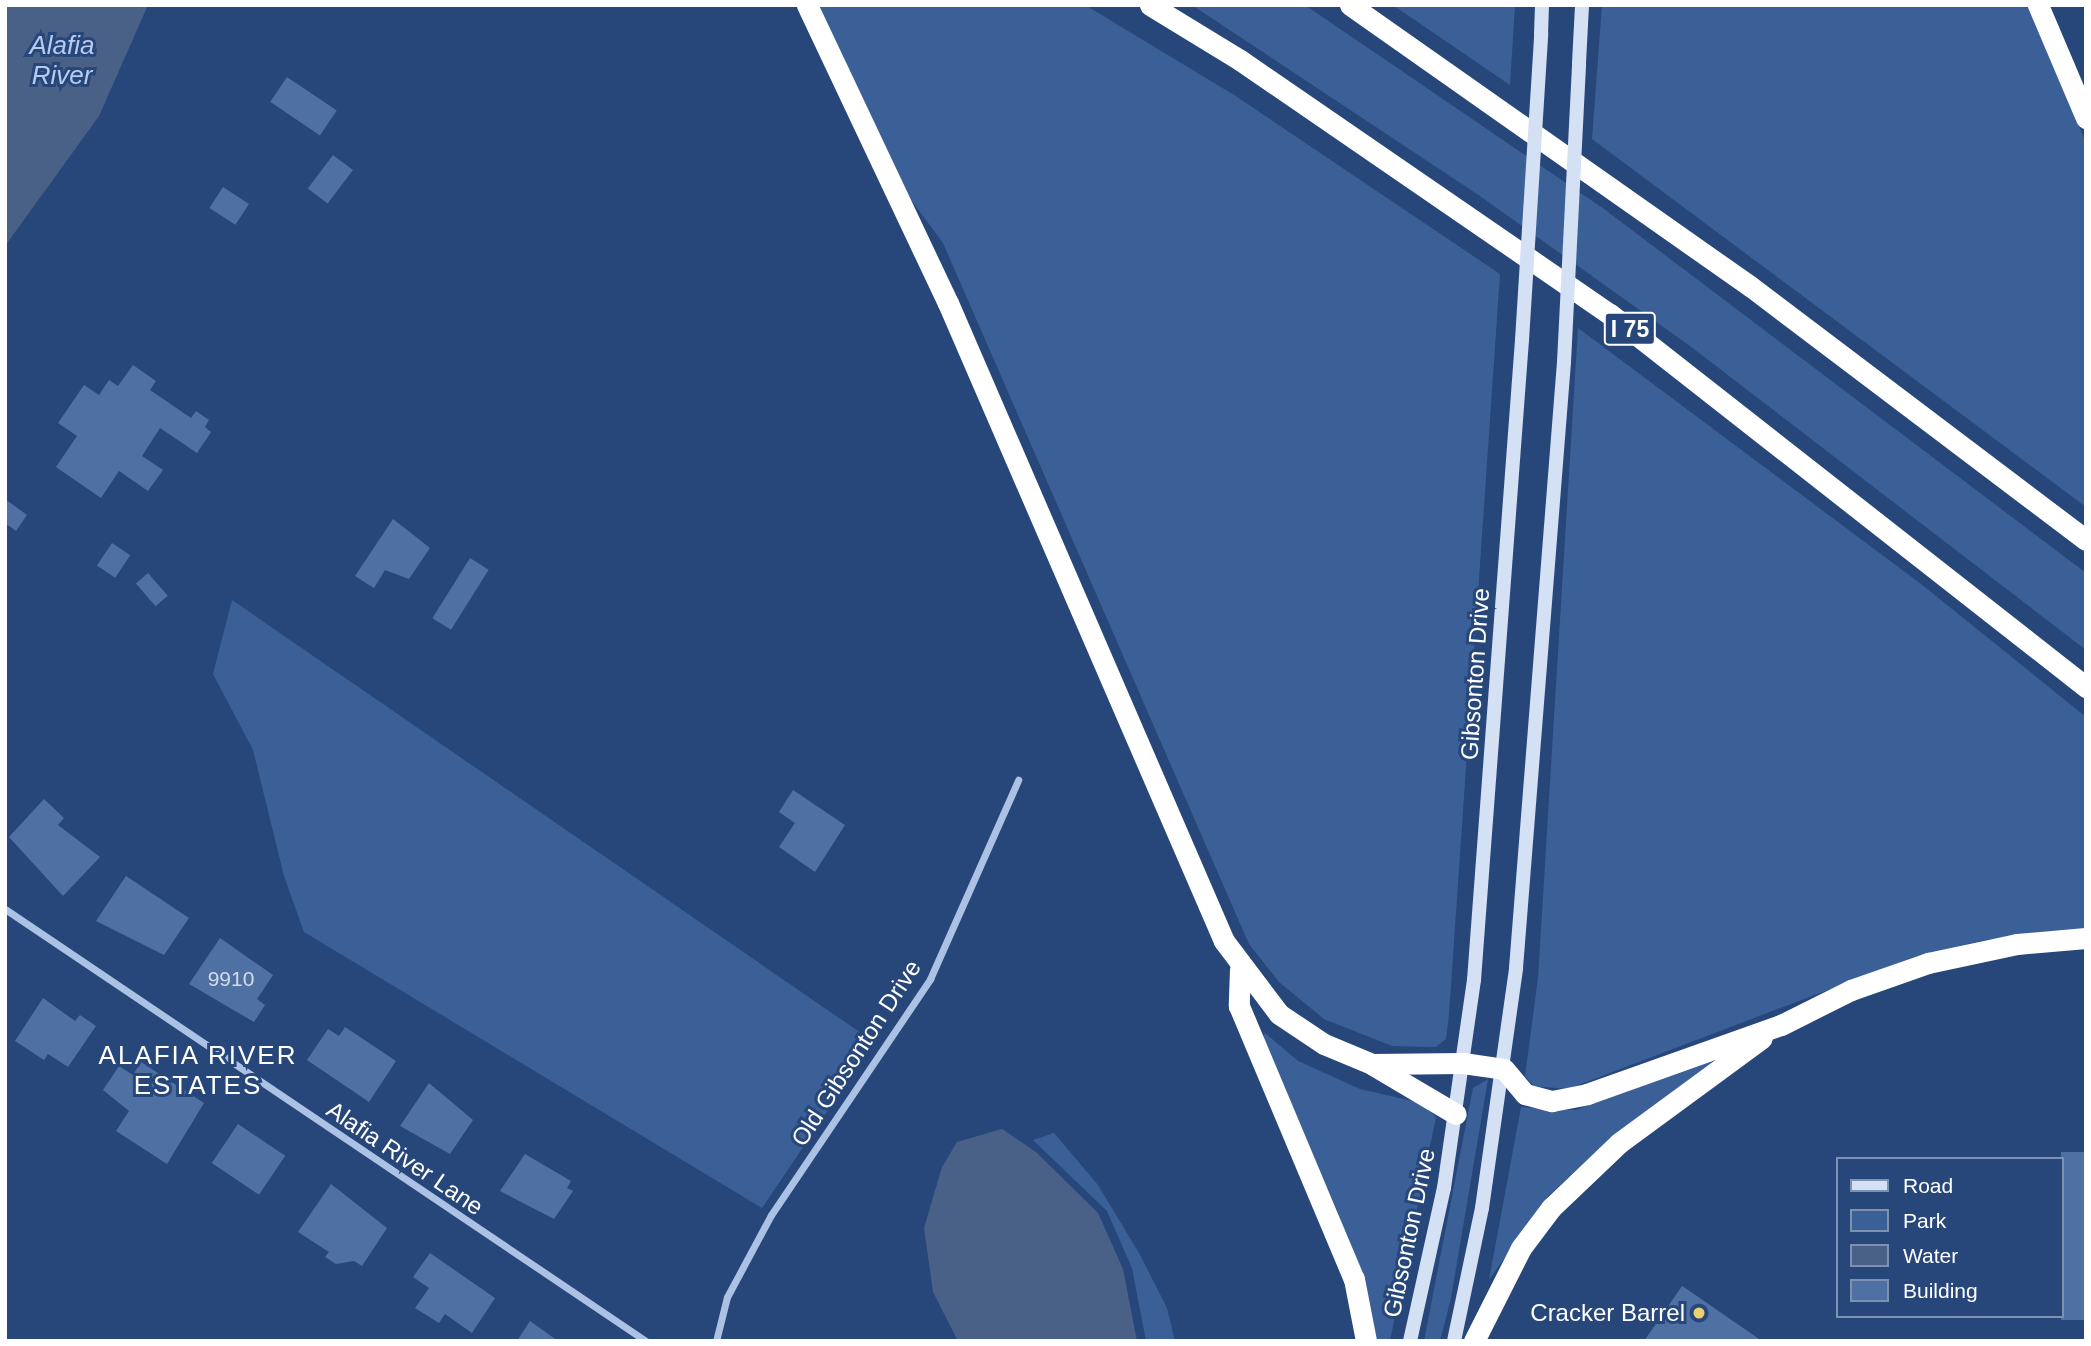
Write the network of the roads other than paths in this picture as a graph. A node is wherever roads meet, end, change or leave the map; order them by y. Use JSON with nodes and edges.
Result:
{"nodes":[{"id":1,"x":807,"y":5,"type":"edge"},
{"id":2,"x":1150,"y":5,"type":"edge"},
{"id":3,"x":1350,"y":5,"type":"edge"},
{"id":4,"x":1542,"y":5,"type":"edge"},
{"id":5,"x":1582,"y":5,"type":"edge"},
{"id":6,"x":2038,"y":5,"type":"edge"},
{"id":7,"x":2086,"y":118,"type":"edge"},
{"id":8,"x":2086,"y":540,"type":"edge"},
{"id":9,"x":2086,"y":687,"type":"edge"},
{"id":10,"x":1018,"y":780,"type":"dead end"},
{"id":11,"x":5,"y":909,"type":"edge"},
{"id":12,"x":2086,"y":938,"type":"edge"},
{"id":13,"x":1240,"y":970,"type":"junction"},
{"id":14,"x":1780,"y":1025,"type":"junction"},
{"id":15,"x":1463,"y":1063,"type":"junction"},
{"id":16,"x":1371,"y":1064,"type":"junction"},
{"id":17,"x":1504,"y":1069,"type":"junction"},
{"id":18,"x":1456,"y":1114,"type":"junction"},
{"id":19,"x":646,"y":1341,"type":"edge"},
{"id":20,"x":716,"y":1341,"type":"edge"},
{"id":21,"x":1366,"y":1341,"type":"edge"},
{"id":22,"x":1410,"y":1341,"type":"edge"},
{"id":23,"x":1454,"y":1341,"type":"edge"},
{"id":24,"x":1474,"y":1341,"type":"edge"}],
"edges":[{"from":1,"to":13,"type":"highway"},
{"from":2,"to":9,"type":"highway","number":"I 75"},
{"from":3,"to":8,"type":"highway"},
{"from":4,"to":15,"type":"main road","name":"Gibsonton Drive","bridge":true},
{"from":5,"to":17,"type":"main road","bridge":true},
{"from":6,"to":7,"type":"highway"},
{"from":10,"to":20,"type":"street","name":"Old Gibsonton Drive"},
{"from":11,"to":19,"type":"street","name":"Alafia River Lane"},
{"from":12,"to":14,"type":"highway"},
{"from":13,"to":16,"type":"highway"},
{"from":13,"to":21,"type":"highway"},
{"from":14,"to":17,"type":"highway"},
{"from":14,"to":24,"type":"highway"},
{"from":15,"to":16,"type":"highway"},
{"from":15,"to":17,"type":"highway"},
{"from":15,"to":18,"type":"main road","name":"Gibsonton Drive"},
{"from":16,"to":18,"type":"highway"},
{"from":17,"to":23,"type":"main road"},
{"from":18,"to":22,"type":"main road","name":"Gibsonton Drive"}]}
